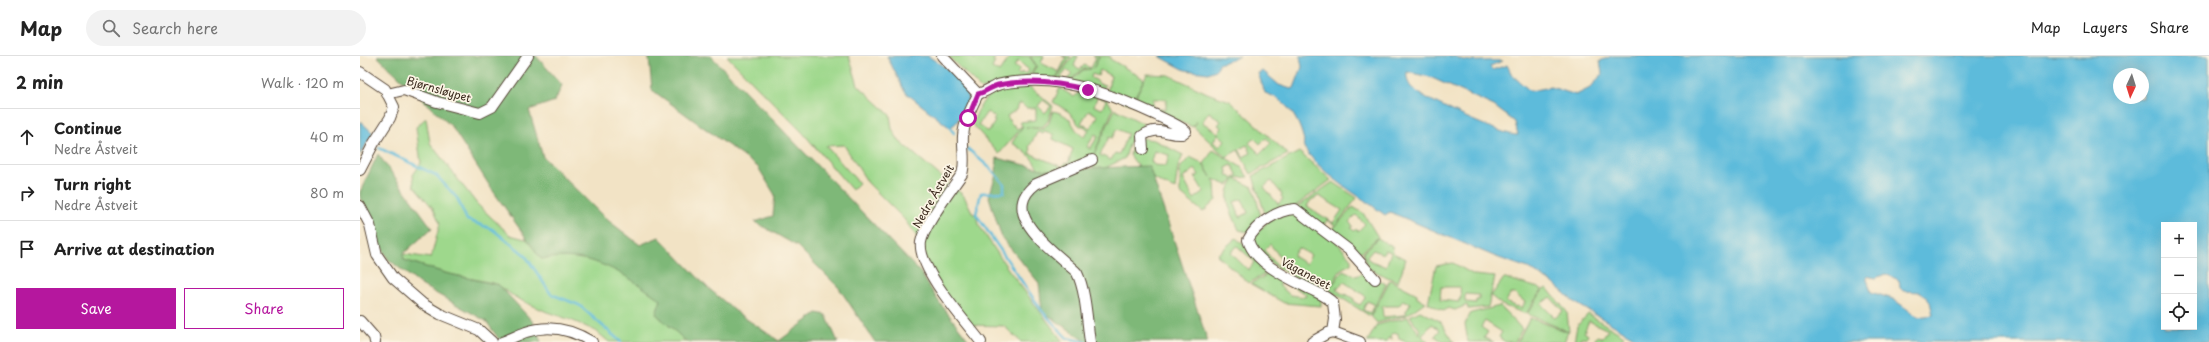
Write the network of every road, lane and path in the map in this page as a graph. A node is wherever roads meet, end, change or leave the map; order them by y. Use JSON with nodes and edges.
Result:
{"nodes":[{"id":1,"x":528,"y":56,"type":"edge"},
{"id":2,"x":942,"y":56,"type":"edge"},
{"id":3,"x":360,"y":72,"type":"edge"},
{"id":4,"x":387,"y":94,"type":"junction"},
{"id":5,"x":978,"y":94,"type":"junction"},
{"id":6,"x":1143,"y":149,"type":"dead end"},
{"id":7,"x":1092,"y":160,"type":"dead end"},
{"id":8,"x":360,"y":170,"type":"edge"},
{"id":9,"x":360,"y":206,"type":"edge"},
{"id":10,"x":1375,"y":279,"type":"dead end"},
{"id":11,"x":360,"y":321,"type":"edge"},
{"id":12,"x":1333,"y":332,"type":"junction"},
{"id":13,"x":375,"y":342,"type":"edge"},
{"id":14,"x":492,"y":342,"type":"edge"},
{"id":15,"x":502,"y":342,"type":"edge"},
{"id":16,"x":592,"y":342,"type":"edge"},
{"id":17,"x":981,"y":342,"type":"edge"},
{"id":18,"x":1090,"y":342,"type":"edge"},
{"id":19,"x":1312,"y":342,"type":"edge"},
{"id":20,"x":1360,"y":342,"type":"edge"}],
"edges":[{"from":1,"to":4,"type":"street","name":"Bjørnsløypet"},
{"from":2,"to":5,"type":"street"},
{"from":3,"to":4,"type":"street"},
{"from":4,"to":8,"type":"street"},
{"from":5,"to":6,"type":"street"},
{"from":5,"to":17,"type":"street","name":"Nedre Åstveit"},
{"from":7,"to":18,"type":"street"},
{"from":9,"to":14,"type":"street"},
{"from":10,"to":12,"type":"street","name":"Våganeset"},
{"from":11,"to":13,"type":"street"},
{"from":12,"to":19,"type":"street"},
{"from":12,"to":20,"type":"street"},
{"from":15,"to":16,"type":"street"}]}
